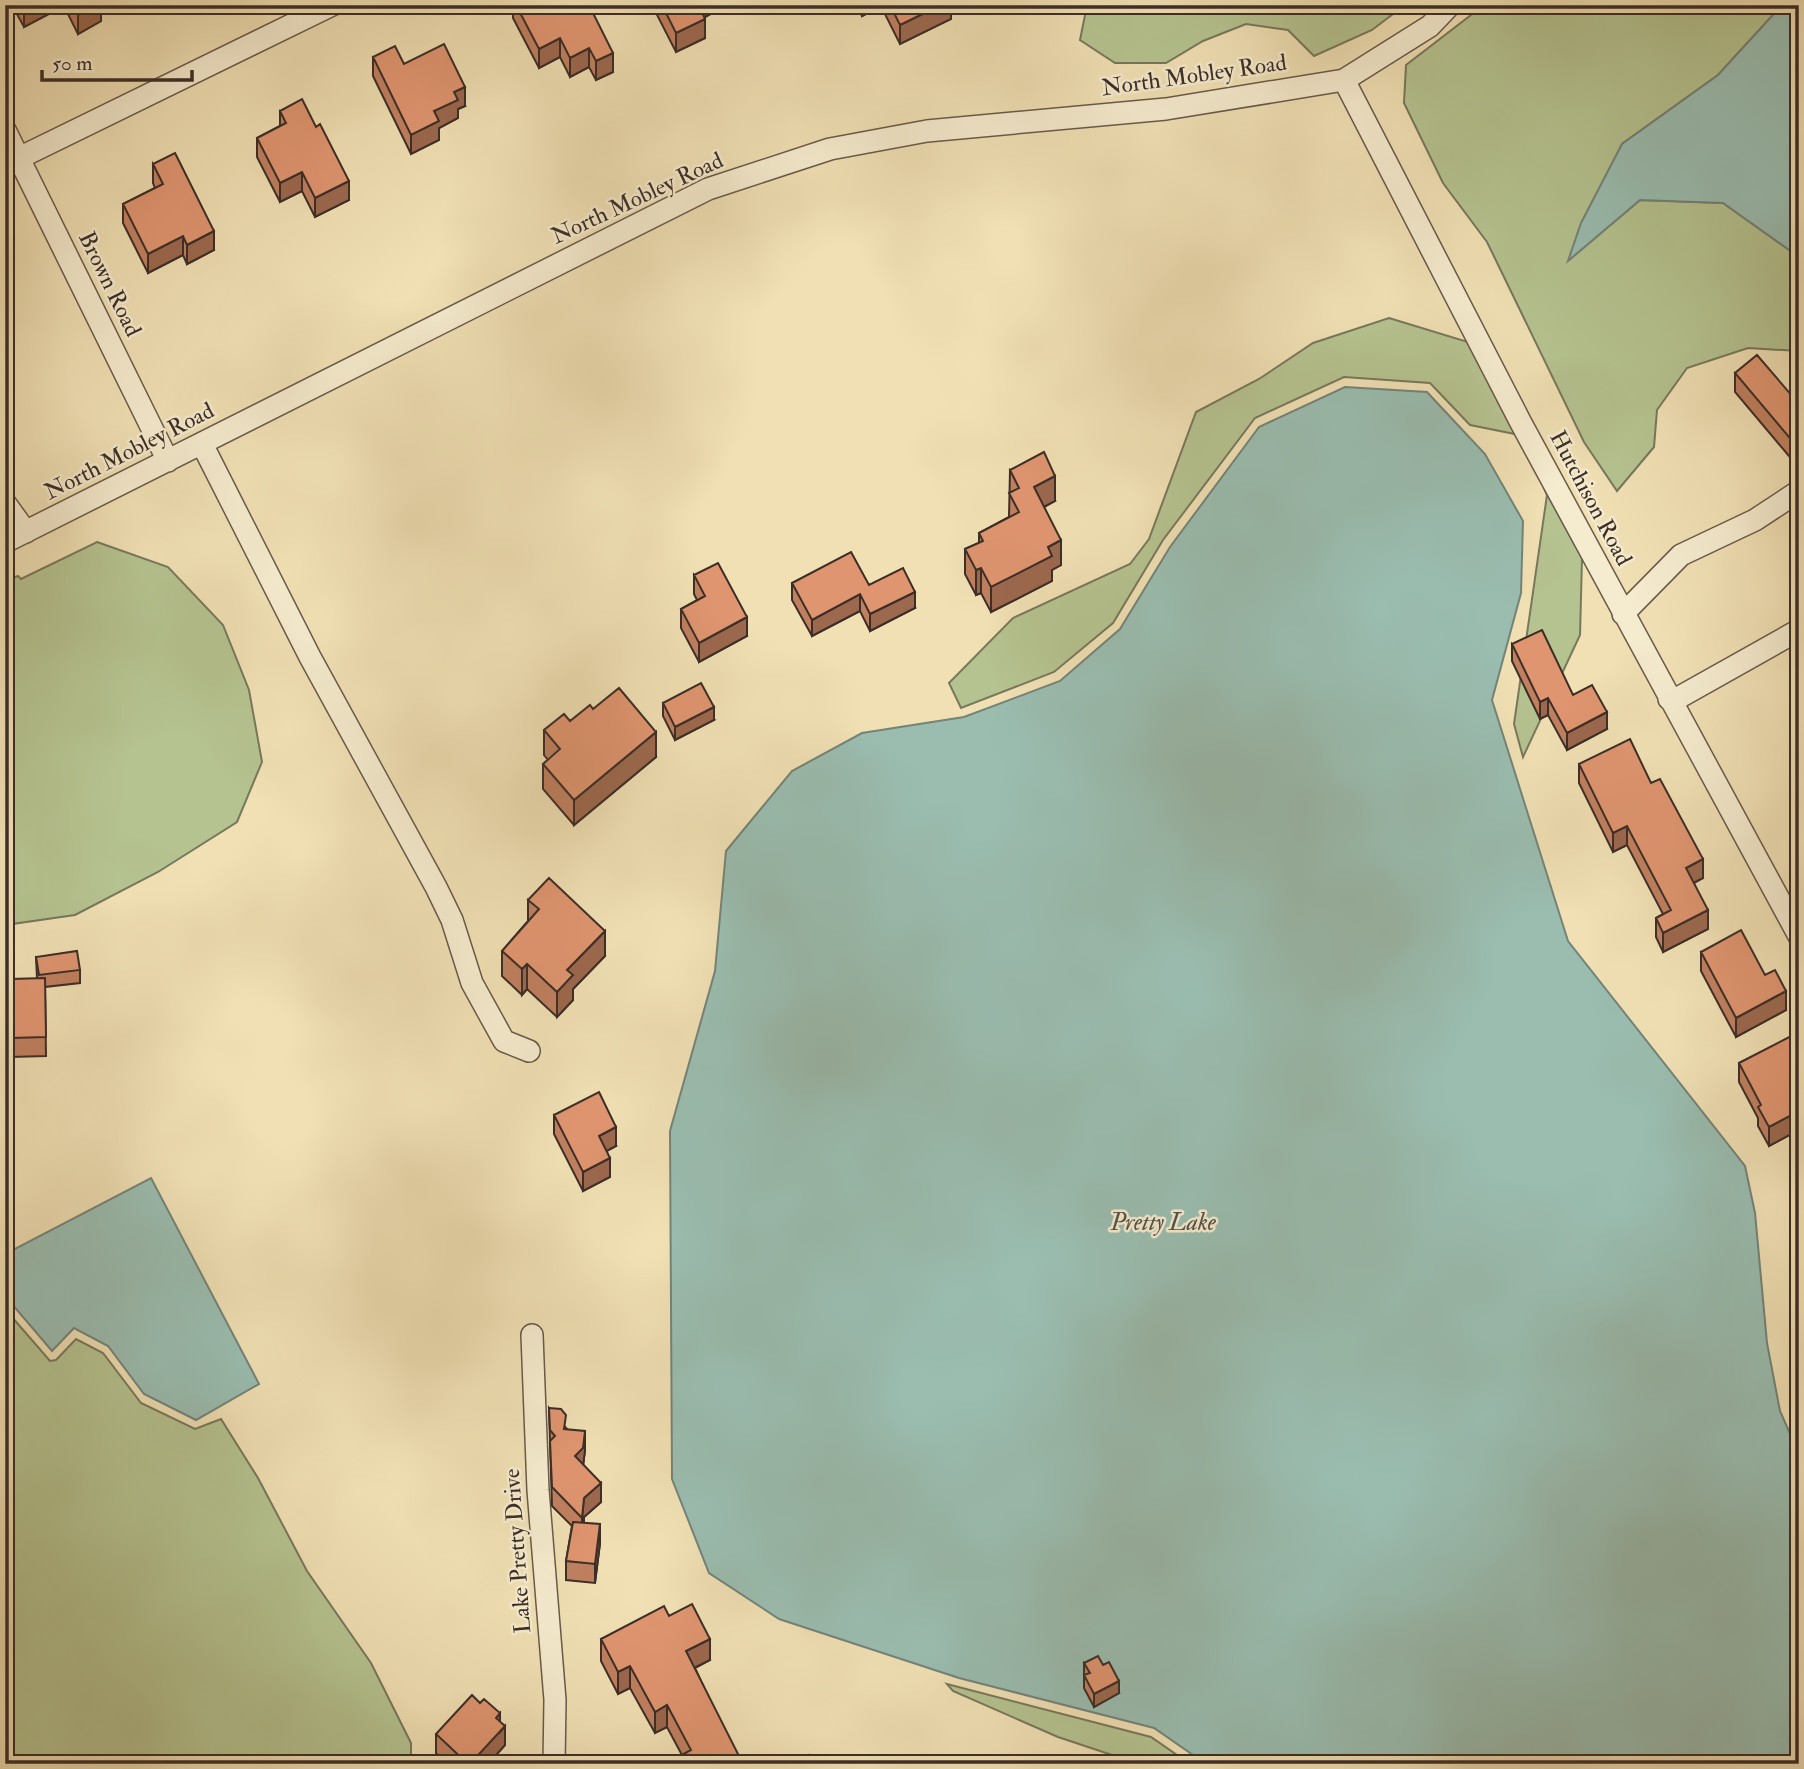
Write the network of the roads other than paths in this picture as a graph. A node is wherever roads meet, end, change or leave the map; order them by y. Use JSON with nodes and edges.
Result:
{"nodes":[{"id":1,"x":332,"y":5,"type":"edge"},
{"id":2,"x":1450,"y":5,"type":"edge"},
{"id":3,"x":1344,"y":80,"type":"junction"},
{"id":4,"x":5,"y":130,"type":"edge"},
{"id":5,"x":19,"y":158,"type":"junction"},
{"id":6,"x":202,"y":444,"type":"junction"},
{"id":7,"x":168,"y":461,"type":"junction"},
{"id":8,"x":1799,"y":491,"type":"edge"},
{"id":9,"x":5,"y":503,"type":"edge"},
{"id":10,"x":26,"y":532,"type":"junction"},
{"id":11,"x":5,"y":542,"type":"edge"},
{"id":12,"x":1623,"y":614,"type":"junction"},
{"id":13,"x":1799,"y":630,"type":"edge"},
{"id":14,"x":1669,"y":699,"type":"junction"},
{"id":15,"x":1799,"y":936,"type":"edge"},
{"id":16,"x":529,"y":1051,"type":"dead end"},
{"id":17,"x":532,"y":1335,"type":"dead end"},
{"id":18,"x":554,"y":1764,"type":"edge"}],
"edges":[{"from":1,"to":5,"type":"street"},
{"from":2,"to":3,"type":"street","name":"North Mobley Road"},
{"from":3,"to":6,"type":"street","name":"North Mobley Road"},
{"from":3,"to":12,"type":"street","name":"Hutchison Road"},
{"from":4,"to":5,"type":"street","name":"Brown Road"},
{"from":5,"to":7,"type":"street","name":"Brown Road"},
{"from":6,"to":7,"type":"street","name":"North Mobley Road"},
{"from":6,"to":16,"type":"street"},
{"from":7,"to":10,"type":"street","name":"North Mobley Road"},
{"from":8,"to":12,"type":"street"},
{"from":9,"to":10,"type":"street"},
{"from":10,"to":11,"type":"street","name":"North Mobley Road"},
{"from":12,"to":14,"type":"street","name":"Hutchison Road"},
{"from":13,"to":14,"type":"street"},
{"from":14,"to":15,"type":"street","name":"Hutchison Road"},
{"from":17,"to":18,"type":"street","name":"Lake Pretty Drive"}]}
